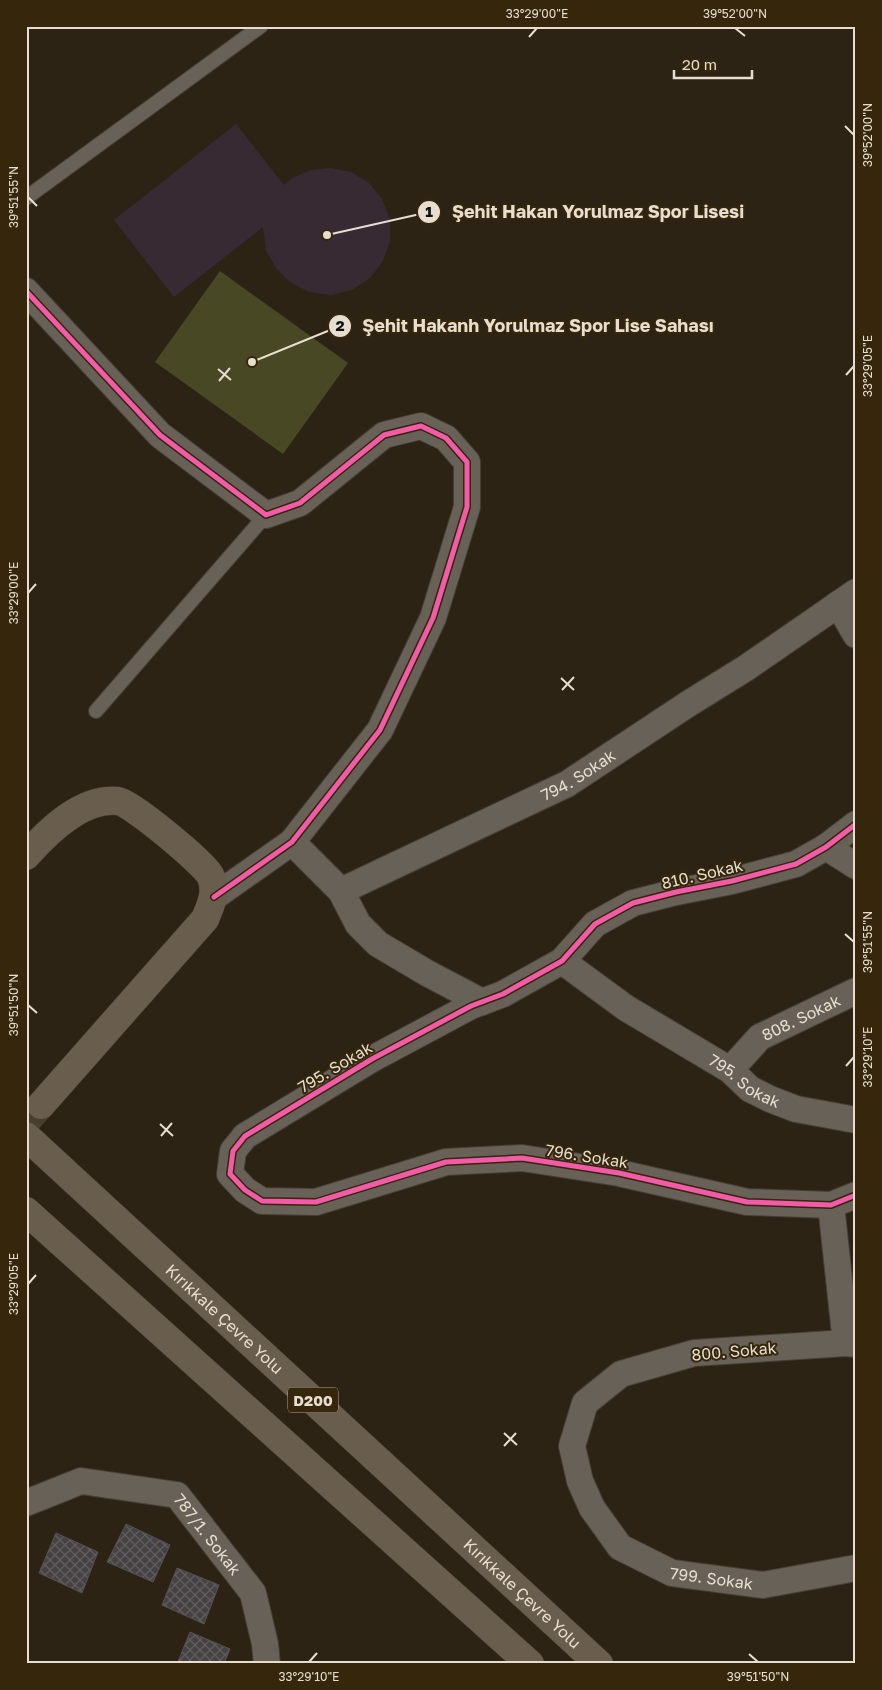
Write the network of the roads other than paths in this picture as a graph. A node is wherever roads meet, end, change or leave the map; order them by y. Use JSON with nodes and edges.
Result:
{"nodes":[{"id":1,"x":261,"y":26,"type":"edge"},
{"id":2,"x":26,"y":198,"type":"edge"},
{"id":3,"x":26,"y":291,"type":"edge"},
{"id":4,"x":266,"y":514,"type":"junction"},
{"id":5,"x":847,"y":598,"type":"edge"},
{"id":6,"x":856,"y":635,"type":"edge"},
{"id":7,"x":96,"y":711,"type":"dead end"},
{"id":8,"x":856,"y":824,"type":"edge"},
{"id":9,"x":292,"y":842,"type":"junction"},
{"id":10,"x":826,"y":848,"type":"junction"},
{"id":11,"x":26,"y":856,"type":"edge"},
{"id":12,"x":856,"y":866,"type":"edge"},
{"id":13,"x":341,"y":891,"type":"junction"},
{"id":14,"x":214,"y":897,"type":"junction"},
{"id":15,"x":562,"y":960,"type":"junction"},
{"id":16,"x":856,"y":991,"type":"edge"},
{"id":17,"x":482,"y":1002,"type":"junction"},
{"id":18,"x":730,"y":1070,"type":"junction"},
{"id":19,"x":41,"y":1105,"type":"tunnel mouth"},
{"id":20,"x":856,"y":1120,"type":"edge"},
{"id":21,"x":26,"y":1136,"type":"edge"},
{"id":22,"x":856,"y":1195,"type":"edge"},
{"id":23,"x":316,"y":1202,"type":"joint"},
{"id":24,"x":830,"y":1205,"type":"junction"},
{"id":25,"x":26,"y":1211,"type":"edge"},
{"id":26,"x":851,"y":1344,"type":"edge"},
{"id":27,"x":26,"y":1503,"type":"edge"},
{"id":28,"x":592,"y":1508,"type":"joint"},
{"id":29,"x":856,"y":1568,"type":"edge"},
{"id":30,"x":267,"y":1664,"type":"edge"},
{"id":31,"x":530,"y":1664,"type":"edge"},
{"id":32,"x":599,"y":1664,"type":"edge"}],
"edges":[{"from":1,"to":2,"type":"lane"},
{"from":3,"to":4,"type":"street"},
{"from":4,"to":7,"type":"lane"},
{"from":4,"to":9,"type":"street"},
{"from":5,"to":6,"type":"street"},
{"from":5,"to":13,"type":"street","name":"794. Sokak"},
{"from":8,"to":10,"type":"street","name":"810. Sokak"},
{"from":9,"to":13,"type":"street"},
{"from":9,"to":14,"type":"street"},
{"from":10,"to":12,"type":"street"},
{"from":10,"to":15,"type":"street","name":"810. Sokak"},
{"from":11,"to":14,"type":"highway"},
{"from":13,"to":17,"type":"street"},
{"from":14,"to":19,"type":"highway"},
{"from":15,"to":17,"type":"street","name":"795. Sokak"},
{"from":15,"to":18,"type":"street","name":"795. Sokak"},
{"from":16,"to":18,"type":"street","name":"808. Sokak"},
{"from":17,"to":23,"type":"street","name":"795. Sokak"},
{"from":18,"to":20,"type":"street","name":"795. Sokak"},
{"from":21,"to":32,"type":"highway","name":"Kırıkkale Çevre Yolu","number":"D200"},
{"from":22,"to":24,"type":"street","name":"796. Sokak"},
{"from":23,"to":24,"type":"street","name":"796. Sokak"},
{"from":24,"to":26,"type":"street"},
{"from":25,"to":31,"type":"highway","number":"D200"},
{"from":26,"to":28,"type":"street","name":"800. Sokak"},
{"from":27,"to":30,"type":"street","name":"787/1. Sokak"},
{"from":28,"to":29,"type":"street","name":"799. Sokak"}]}
